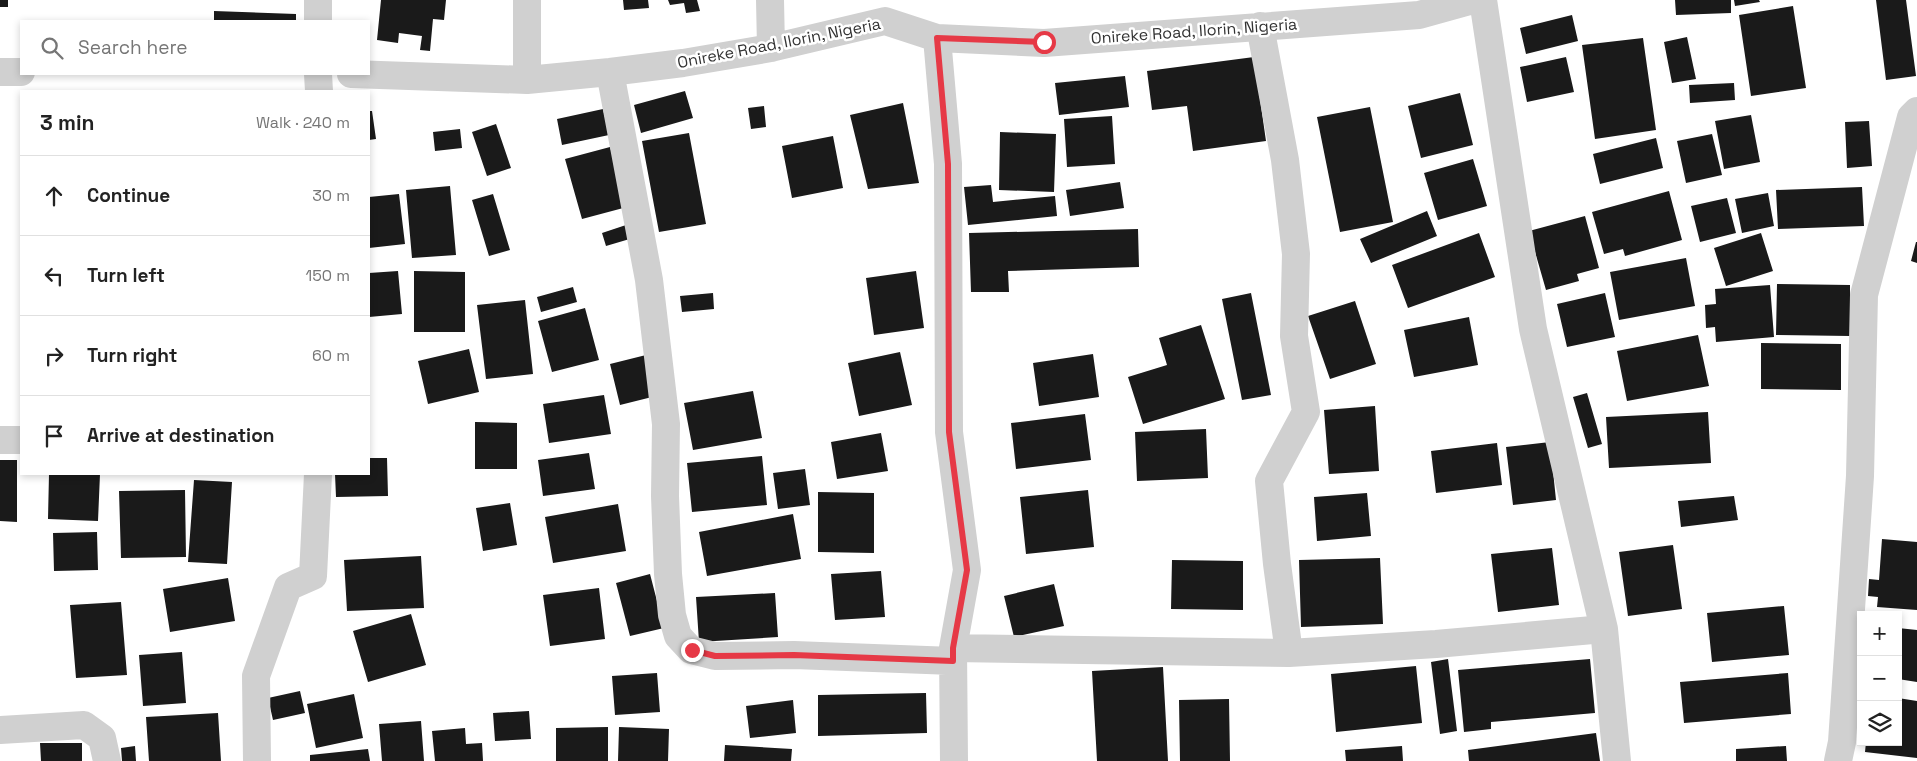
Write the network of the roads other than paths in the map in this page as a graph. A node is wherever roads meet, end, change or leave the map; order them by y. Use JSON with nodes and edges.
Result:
{"nodes":[{"id":1,"x":318,"y":0,"type":"edge"},
{"id":2,"x":527,"y":0,"type":"edge"},
{"id":3,"x":770,"y":0,"type":"edge"},
{"id":4,"x":1472,"y":0,"type":"edge"},
{"id":5,"x":1483,"y":0,"type":"edge"},
{"id":6,"x":318,"y":20,"type":"edge"},
{"id":7,"x":1260,"y":26,"type":"junction"},
{"id":8,"x":937,"y":38,"type":"junction"},
{"id":9,"x":772,"y":48,"type":"junction"},
{"id":10,"x":0,"y":72,"type":"edge"},
{"id":11,"x":20,"y":72,"type":"edge"},
{"id":12,"x":610,"y":72,"type":"junction"},
{"id":13,"x":318,"y":75,"type":"edge"},
{"id":14,"x":370,"y":75,"type":"edge"},
{"id":15,"x":527,"y":80,"type":"junction"},
{"id":16,"x":319,"y":90,"type":"edge"},
{"id":17,"x":1917,"y":111,"type":"edge"},
{"id":18,"x":0,"y":440,"type":"edge"},
{"id":19,"x":20,"y":440,"type":"edge"},
{"id":20,"x":318,"y":475,"type":"edge"},
{"id":21,"x":1604,"y":629,"type":"junction"},
{"id":22,"x":1289,"y":653,"type":"junction"},
{"id":23,"x":953,"y":654,"type":"junction"},
{"id":24,"x":0,"y":730,"type":"edge"},
{"id":25,"x":107,"y":761,"type":"edge"},
{"id":26,"x":257,"y":761,"type":"edge"},
{"id":27,"x":954,"y":761,"type":"edge"},
{"id":28,"x":1617,"y":761,"type":"edge"},
{"id":29,"x":1838,"y":761,"type":"edge"}],
"edges":[{"from":1,"to":6,"type":"street"},
{"from":2,"to":15,"type":"street"},
{"from":3,"to":9,"type":"street"},
{"from":4,"to":7,"type":"street","name":"Onireke Road, Ilorin, Nigeria"},
{"from":5,"to":21,"type":"street"},
{"from":7,"to":8,"type":"street","name":"Onireke Road, Ilorin, Nigeria"},
{"from":7,"to":22,"type":"street"},
{"from":8,"to":9,"type":"street","name":"Onireke Road, Ilorin, Nigeria"},
{"from":8,"to":23,"type":"street"},
{"from":9,"to":12,"type":"street","name":"Onireke Road, Ilorin, Nigeria"},
{"from":10,"to":11,"type":"street"},
{"from":12,"to":15,"type":"street","name":"Onireke Road, Ilorin, Nigeria"},
{"from":12,"to":23,"type":"street"},
{"from":13,"to":16,"type":"street"},
{"from":14,"to":15,"type":"street","name":"Onireke Road, Ilorin, Nigeria"},
{"from":17,"to":29,"type":"street"},
{"from":18,"to":19,"type":"street"},
{"from":20,"to":26,"type":"street"},
{"from":21,"to":22,"type":"street"},
{"from":21,"to":28,"type":"street"},
{"from":22,"to":23,"type":"street"},
{"from":23,"to":27,"type":"street"},
{"from":24,"to":25,"type":"street"}]}
